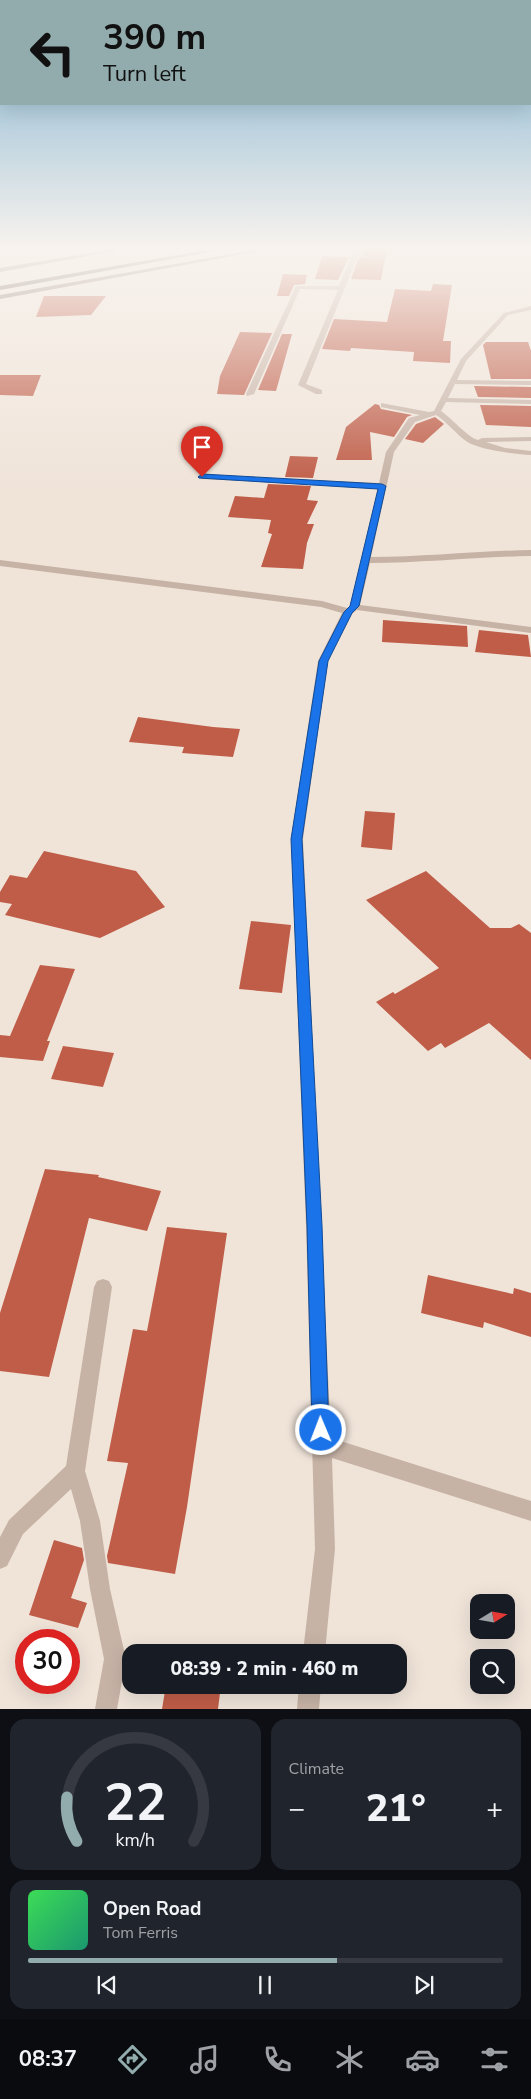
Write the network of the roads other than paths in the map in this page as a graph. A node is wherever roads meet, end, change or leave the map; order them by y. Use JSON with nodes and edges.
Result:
{"nodes":[{"id":1,"x":280,"y":328,"type":"edge"},
{"id":2,"x":324,"y":328,"type":"edge"},
{"id":3,"x":493,"y":328,"type":"edge"},
{"id":4,"x":454,"y":382,"type":"junction"},
{"id":5,"x":531,"y":383,"type":"edge"},
{"id":6,"x":319,"y":392,"type":"dead end"},
{"id":7,"x":250,"y":394,"type":"dead end"},
{"id":8,"x":531,"y":402,"type":"edge"},
{"id":9,"x":384,"y":405,"type":"dead end"},
{"id":10,"x":437,"y":409,"type":"junction"},
{"id":11,"x":531,"y":439,"type":"edge"},
{"id":12,"x":469,"y":440,"type":"junction"},
{"id":13,"x":531,"y":453,"type":"edge"},
{"id":14,"x":202,"y":477,"type":"dead end"},
{"id":15,"x":382,"y":486,"type":"junction"},
{"id":16,"x":531,"y":553,"type":"edge"},
{"id":17,"x":365,"y":560,"type":"junction"},
{"id":18,"x":0,"y":563,"type":"edge"},
{"id":19,"x":351,"y":609,"type":"junction"},
{"id":20,"x":531,"y":630,"type":"edge"},
{"id":21,"x":102,"y":1286,"type":"dead end"},
{"id":22,"x":322,"y":1445,"type":"junction"},
{"id":23,"x":75,"y":1471,"type":"junction"},
{"id":24,"x":531,"y":1511,"type":"edge"},
{"id":25,"x":0,"y":1559,"type":"edge"},
{"id":26,"x":315,"y":1644,"type":"edge"},
{"id":27,"x":309,"y":1694,"type":"edge"},
{"id":28,"x":106,"y":1709,"type":"edge"},
{"id":29,"x":308,"y":1709,"type":"edge"}],
"edges":[{"from":1,"to":7,"type":"street"},
{"from":2,"to":6,"type":"street"},
{"from":3,"to":4,"type":"street"},
{"from":4,"to":5,"type":"street"},
{"from":4,"to":10,"type":"street"},
{"from":8,"to":10,"type":"street"},
{"from":9,"to":10,"type":"street"},
{"from":10,"to":12,"type":"street"},
{"from":10,"to":15,"type":"street"},
{"from":11,"to":12,"type":"street"},
{"from":12,"to":13,"type":"street"},
{"from":14,"to":15,"type":"street"},
{"from":15,"to":17,"type":"street"},
{"from":16,"to":17,"type":"street"},
{"from":17,"to":19,"type":"street"},
{"from":18,"to":19,"type":"street"},
{"from":19,"to":20,"type":"street"},
{"from":19,"to":22,"type":"street"},
{"from":21,"to":23,"type":"street"},
{"from":22,"to":24,"type":"street"},
{"from":22,"to":26,"type":"street"},
{"from":23,"to":25,"type":"street"},
{"from":23,"to":28,"type":"street"},
{"from":27,"to":29,"type":"street"}]}
